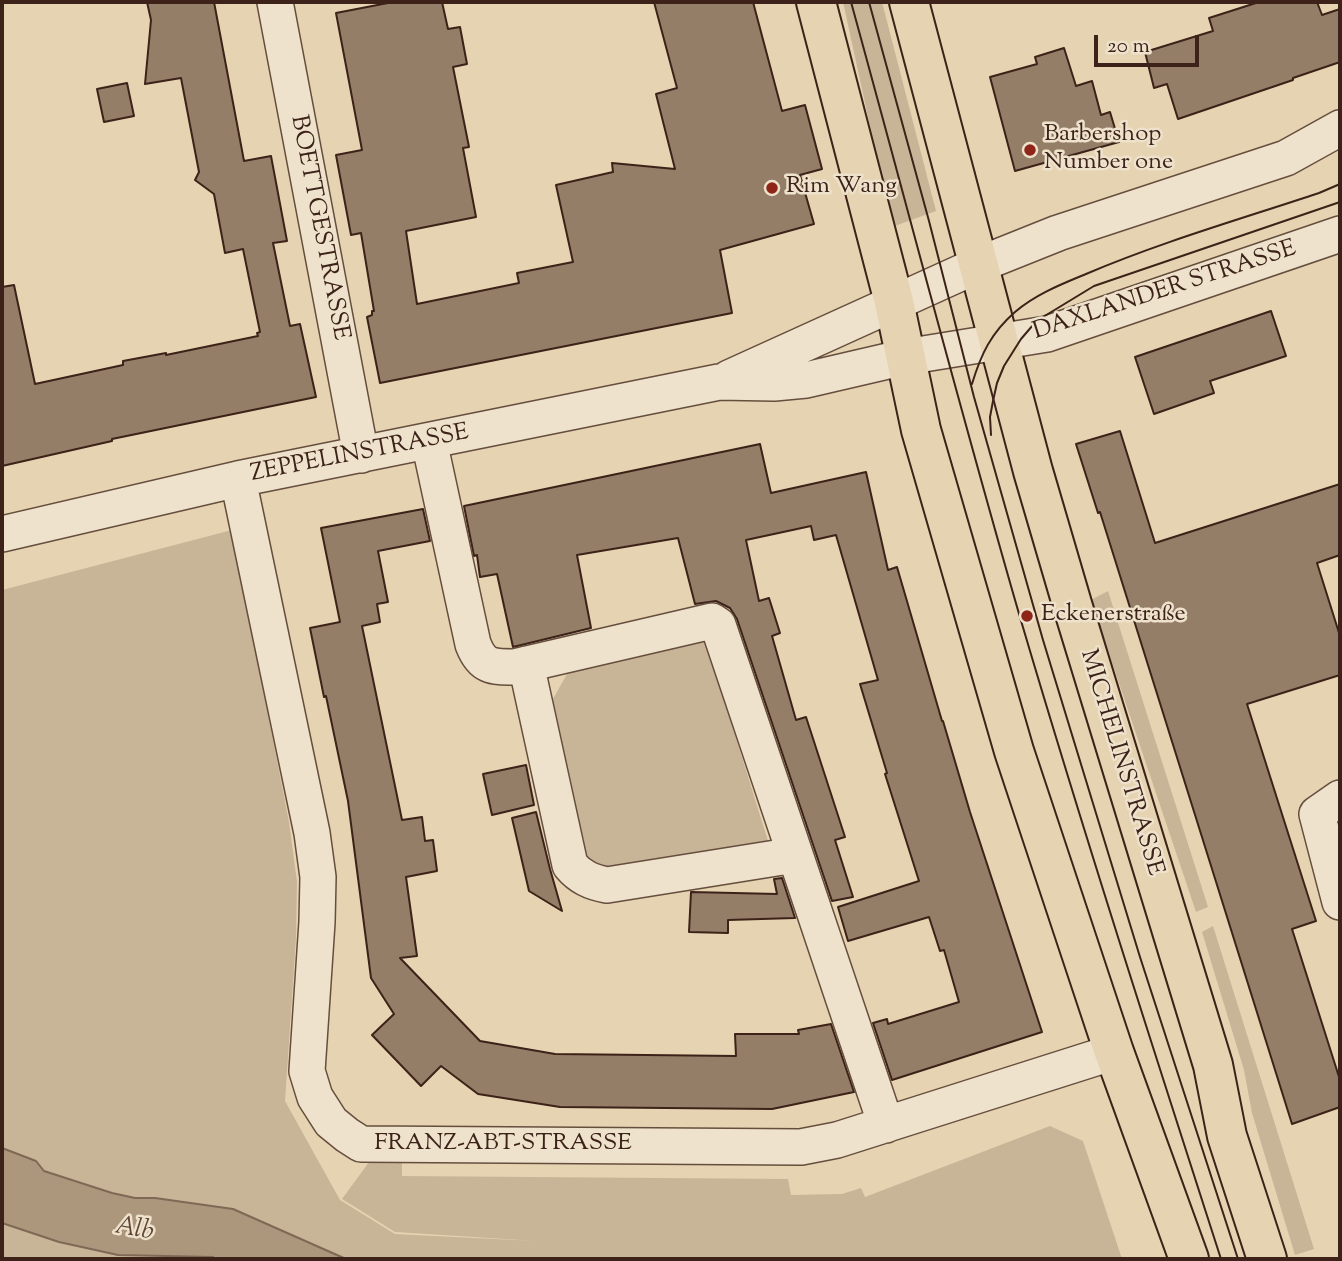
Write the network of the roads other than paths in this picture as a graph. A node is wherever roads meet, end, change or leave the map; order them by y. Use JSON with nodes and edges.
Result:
{"nodes":[{"id":1,"x":275,"y":2,"type":"edge"},
{"id":2,"x":816,"y":2,"type":"edge"},
{"id":3,"x":909,"y":2,"type":"edge"},
{"id":4,"x":1340,"y":128,"type":"edge"},
{"id":5,"x":1340,"y":150,"type":"edge"},
{"id":6,"x":1286,"y":158,"type":"junction"},
{"id":7,"x":1340,"y":234,"type":"edge"},
{"id":8,"x":978,"y":265,"type":"junction"},
{"id":9,"x":894,"y":302,"type":"junction"},
{"id":10,"x":999,"y":343,"type":"junction"},
{"id":11,"x":905,"y":357,"type":"junction"},
{"id":12,"x":719,"y":382,"type":"junction"},
{"id":13,"x":429,"y":441,"type":"junction"},
{"id":14,"x":361,"y":455,"type":"junction"},
{"id":15,"x":238,"y":480,"type":"junction"},
{"id":16,"x":2,"y":534,"type":"edge"},
{"id":17,"x":526,"y":664,"type":"junction"},
{"id":18,"x":1340,"y":798,"type":"edge"},
{"id":19,"x":795,"y":855,"type":"junction"},
{"id":20,"x":1340,"y":902,"type":"edge"},
{"id":21,"x":1114,"y":1052,"type":"junction"},
{"id":22,"x":886,"y":1125,"type":"junction"},
{"id":23,"x":1189,"y":1259,"type":"edge"},
{"id":24,"x":1267,"y":1259,"type":"edge"}],
"edges":[{"from":1,"to":14,"type":"street","name":"BOETTGESTRASSE"},
{"from":2,"to":9,"type":"main road"},
{"from":3,"to":8,"type":"main road"},
{"from":4,"to":6,"type":"street"},
{"from":5,"to":6,"type":"street"},
{"from":6,"to":8,"type":"street"},
{"from":7,"to":10,"type":"street","name":"DAXLANDER STRASSE"},
{"from":8,"to":9,"type":"street","name":"ZEPPELINSTRASSE"},
{"from":8,"to":10,"type":"main road","name":"MICHELINSTRASSE"},
{"from":9,"to":11,"type":"main road"},
{"from":9,"to":12,"type":"street","name":"ZEPPELINSTRASSE"},
{"from":10,"to":11,"type":"street","name":"DAXLANDER STRASSE"},
{"from":10,"to":24,"type":"main road","name":"MICHELINSTRASSE"},
{"from":11,"to":12,"type":"street","name":"ZEPPELINSTRASSE"},
{"from":11,"to":21,"type":"main road"},
{"from":12,"to":13,"type":"street","name":"ZEPPELINSTRASSE"},
{"from":13,"to":14,"type":"street","name":"ZEPPELINSTRASSE"},
{"from":13,"to":17,"type":"street"},
{"from":14,"to":15,"type":"street","name":"ZEPPELINSTRASSE"},
{"from":15,"to":16,"type":"street","name":"ZEPPELINSTRASSE"},
{"from":15,"to":22,"type":"street","name":"FRANZ-ABT-STRASSE"},
{"from":17,"to":19,"type":"street"},
{"from":17,"to":19,"type":"street"},
{"from":18,"to":20,"type":"street"},
{"from":19,"to":22,"type":"street"},
{"from":21,"to":22,"type":"street","name":"FRANZ-ABT-STRASSE"},
{"from":21,"to":23,"type":"main road"}]}
